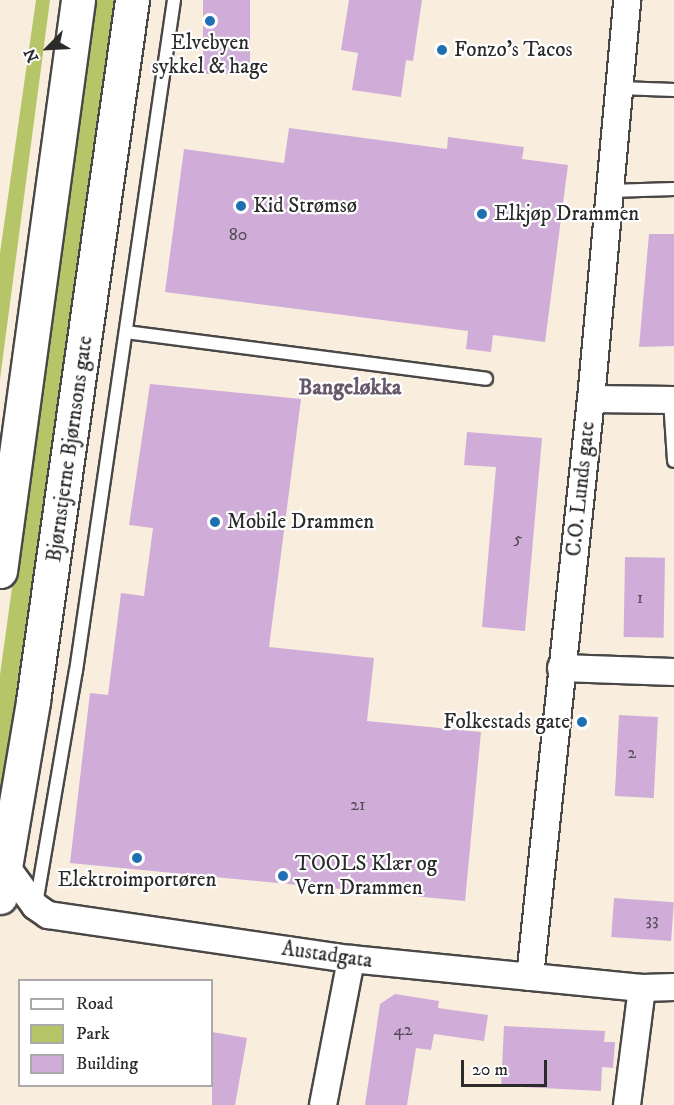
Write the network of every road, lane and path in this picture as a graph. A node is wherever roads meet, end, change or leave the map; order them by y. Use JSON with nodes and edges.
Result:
{"nodes":[{"id":1,"x":78,"y":0,"type":"edge"},
{"id":2,"x":132,"y":0,"type":"edge"},
{"id":3,"x":174,"y":0,"type":"edge"},
{"id":4,"x":627,"y":0,"type":"edge"},
{"id":5,"x":619,"y":88,"type":"junction"},
{"id":6,"x":674,"y":90,"type":"edge"},
{"id":7,"x":674,"y":189,"type":"edge"},
{"id":8,"x":610,"y":191,"type":"junction"},
{"id":9,"x":126,"y":333,"type":"junction"},
{"id":10,"x":486,"y":379,"type":"dead end"},
{"id":11,"x":591,"y":399,"type":"junction"},
{"id":12,"x":672,"y":400,"type":"edge"},
{"id":13,"x":674,"y":461,"type":"edge"},
{"id":14,"x":0,"y":571,"type":"edge"},
{"id":15,"x":561,"y":668,"type":"junction"},
{"id":16,"x":674,"y":672,"type":"edge"},
{"id":17,"x":5,"y":865,"type":"junction"},
{"id":18,"x":0,"y":897,"type":"edge"},
{"id":19,"x":35,"y":906,"type":"junction"},
{"id":20,"x":351,"y":959,"type":"junction"},
{"id":21,"x":530,"y":977,"type":"junction"},
{"id":22,"x":674,"y":987,"type":"edge"},
{"id":23,"x":642,"y":988,"type":"junction"},
{"id":24,"x":323,"y":1105,"type":"edge"},
{"id":25,"x":627,"y":1105,"type":"edge"}],
"edges":[{"from":1,"to":14,"type":"highway"},
{"from":2,"to":17,"type":"highway","name":"Bjørnstjerne Bjørnsons gate"},
{"from":3,"to":9,"type":"lane"},
{"from":4,"to":5,"type":"street","name":"C.O. Lunds gate"},
{"from":5,"to":6,"type":"lane"},
{"from":5,"to":8,"type":"street","name":"C.O. Lunds gate"},
{"from":7,"to":8,"type":"lane"},
{"from":8,"to":11,"type":"street","name":"C.O. Lunds gate"},
{"from":9,"to":10,"type":"lane"},
{"from":9,"to":19,"type":"lane"},
{"from":11,"to":12,"type":"street"},
{"from":11,"to":15,"type":"street","name":"C.O. Lunds gate"},
{"from":12,"to":13,"type":"lane"},
{"from":15,"to":16,"type":"street"},
{"from":15,"to":21,"type":"street","name":"C.O. Lunds gate"},
{"from":17,"to":18,"type":"highway","name":"Bjørnstjerne Bjørnsons gate"},
{"from":17,"to":19,"type":"street"},
{"from":19,"to":20,"type":"street","name":"Austadgata"},
{"from":20,"to":21,"type":"street","name":"Austadgata"},
{"from":20,"to":24,"type":"street"},
{"from":21,"to":23,"type":"street","name":"Austadgata"},
{"from":22,"to":23,"type":"street","name":"Austadgata"},
{"from":23,"to":25,"type":"street"}]}
